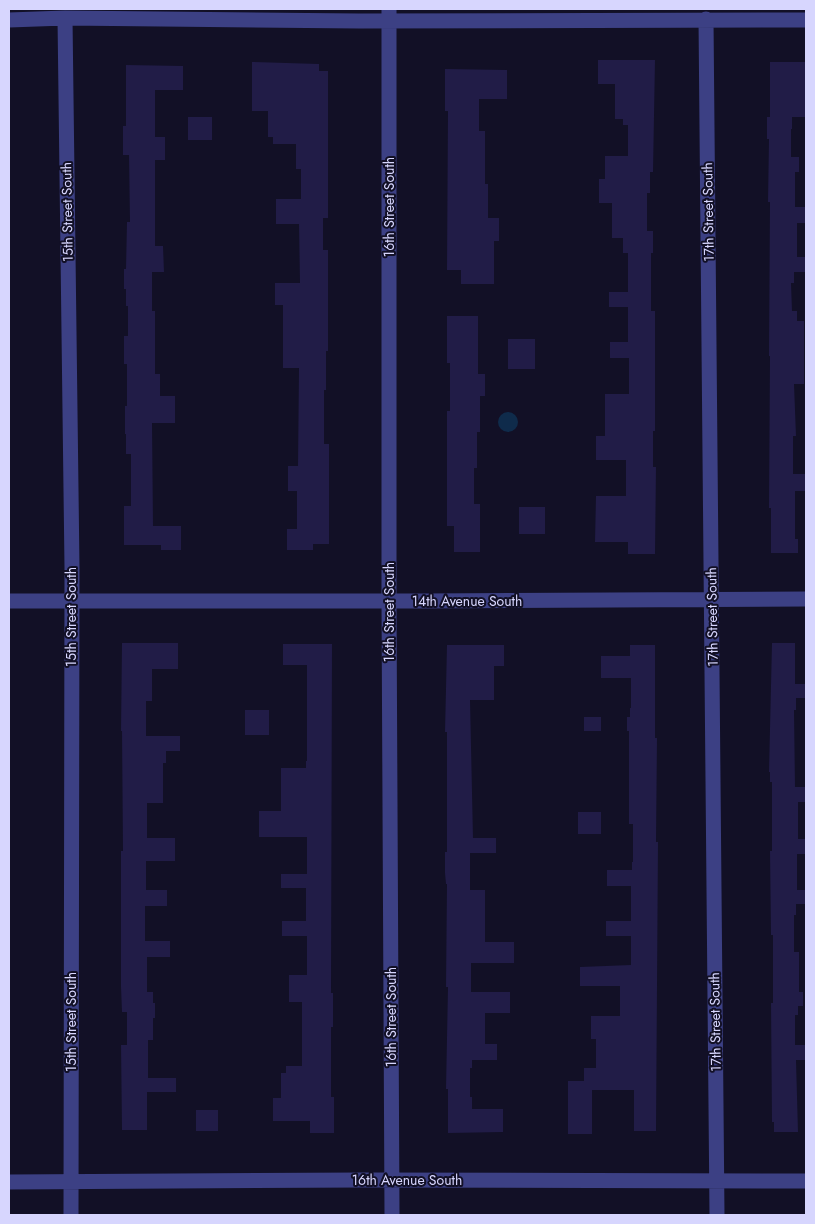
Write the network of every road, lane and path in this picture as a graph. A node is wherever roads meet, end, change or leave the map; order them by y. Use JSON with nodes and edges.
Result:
{"nodes":[{"id":1,"x":671,"y":14,"type":"edge"},
{"id":2,"x":389,"y":15,"type":"edge"},
{"id":3,"x":65,"y":18,"type":"junction"},
{"id":4,"x":706,"y":19,"type":"junction"},
{"id":5,"x":9,"y":20,"type":"edge"},
{"id":6,"x":806,"y":20,"type":"edge"},
{"id":7,"x":711,"y":599,"type":"junction"},
{"id":8,"x":806,"y":599,"type":"edge"},
{"id":9,"x":9,"y":600,"type":"edge"},
{"id":10,"x":71,"y":600,"type":"junction"},
{"id":11,"x":388,"y":601,"type":"junction"},
{"id":12,"x":392,"y":1180,"type":"junction"},
{"id":13,"x":71,"y":1181,"type":"junction"},
{"id":14,"x":717,"y":1181,"type":"junction"},
{"id":15,"x":806,"y":1181,"type":"edge"},
{"id":16,"x":9,"y":1182,"type":"edge"},
{"id":17,"x":71,"y":1215,"type":"edge"},
{"id":18,"x":392,"y":1215,"type":"edge"},
{"id":19,"x":717,"y":1215,"type":"edge"}],
"edges":[{"from":1,"to":2,"type":"street"},
{"from":1,"to":4,"type":"street"},
{"from":2,"to":3,"type":"street"},
{"from":2,"to":11,"type":"street","name":"16th Street South"},
{"from":3,"to":5,"type":"street"},
{"from":3,"to":10,"type":"street","name":"15th Street South"},
{"from":4,"to":6,"type":"street"},
{"from":4,"to":7,"type":"street","name":"17th Street South"},
{"from":7,"to":8,"type":"street","name":"14th Avenue South"},
{"from":7,"to":11,"type":"street","name":"14th Avenue South"},
{"from":7,"to":14,"type":"street","name":"17th Street South"},
{"from":9,"to":10,"type":"street","name":"14th Avenue South"},
{"from":10,"to":11,"type":"street","name":"14th Avenue South"},
{"from":10,"to":13,"type":"street","name":"15th Street South"},
{"from":11,"to":12,"type":"street","name":"16th Street South"},
{"from":12,"to":13,"type":"street","name":"16th Avenue South"},
{"from":12,"to":14,"type":"street","name":"16th Avenue South"},
{"from":12,"to":18,"type":"street","name":"16th Street South"},
{"from":13,"to":16,"type":"street","name":"16th Avenue South"},
{"from":13,"to":17,"type":"street","name":"15th Street South"},
{"from":14,"to":15,"type":"street","name":"16th Avenue South"},
{"from":14,"to":19,"type":"street","name":"17th Street South"}]}
